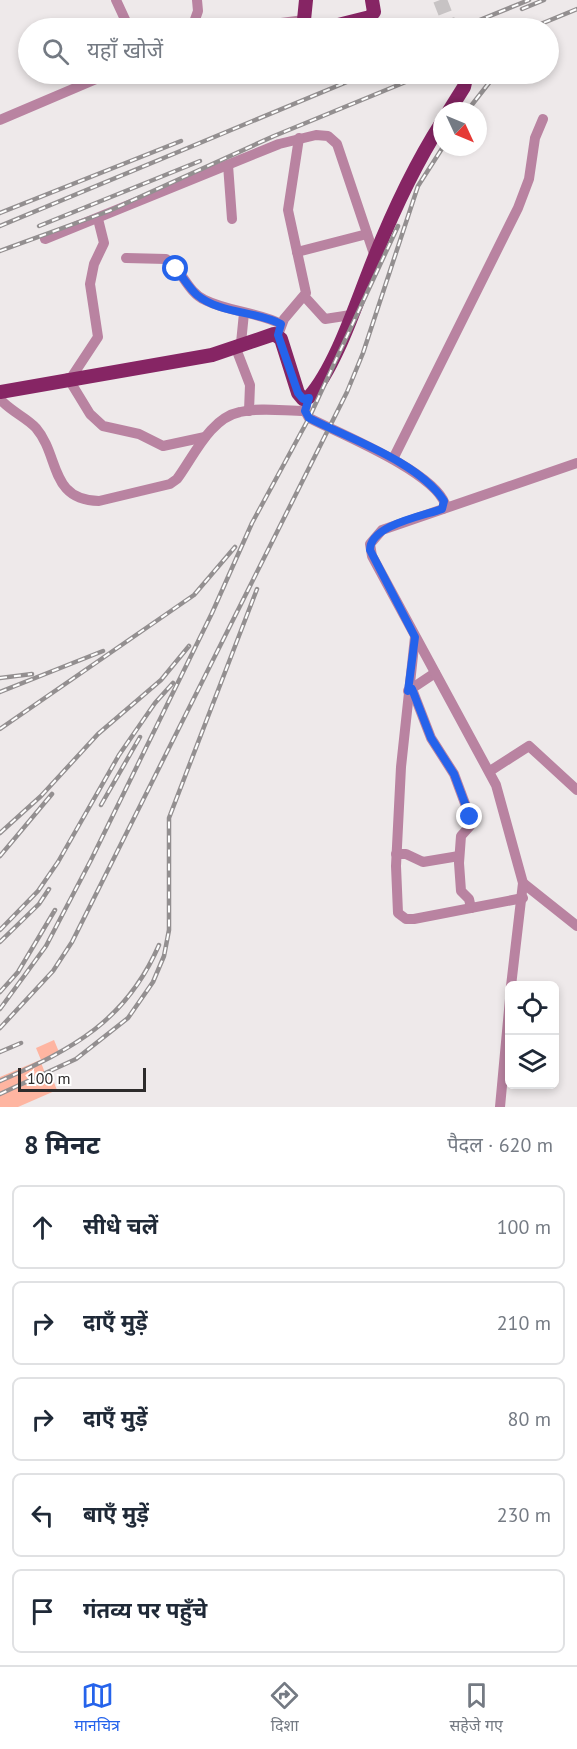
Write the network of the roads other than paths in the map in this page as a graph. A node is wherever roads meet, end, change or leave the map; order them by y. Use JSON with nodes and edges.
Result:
{"nodes":[{"id":1,"x":116,"y":0,"type":"edge"},
{"id":2,"x":197,"y":0,"type":"edge"},
{"id":3,"x":306,"y":0,"type":"edge"},
{"id":4,"x":372,"y":0,"type":"edge"},
{"id":5,"x":124,"y":18,"type":"edge"},
{"id":6,"x":196,"y":18,"type":"edge"},
{"id":7,"x":308,"y":18,"type":"edge"},
{"id":8,"x":366,"y":18,"type":"edge"},
{"id":9,"x":85,"y":84,"type":"edge"},
{"id":10,"x":464,"y":84,"type":"edge"},
{"id":11,"x":455,"y":102,"type":"edge"},
{"id":12,"x":543,"y":119,"type":"dead end"},
{"id":13,"x":0,"y":120,"type":"edge"},
{"id":14,"x":433,"y":137,"type":"edge"},
{"id":15,"x":299,"y":138,"type":"junction"},
{"id":16,"x":228,"y":165,"type":"junction"},
{"id":17,"x":98,"y":219,"type":"junction"},
{"id":18,"x":232,"y":219,"type":"dead end"},
{"id":19,"x":367,"y":234,"type":"junction"},
{"id":20,"x":45,"y":239,"type":"dead end"},
{"id":21,"x":297,"y":252,"type":"junction"},
{"id":22,"x":375,"y":257,"type":"junction"},
{"id":23,"x":126,"y":258,"type":"dead end"},
{"id":24,"x":305,"y":297,"type":"junction"},
{"id":25,"x":244,"y":313,"type":"junction"},
{"id":26,"x":351,"y":315,"type":"junction"},
{"id":27,"x":279,"y":330,"type":"junction"},
{"id":28,"x":238,"y":345,"type":"junction"},
{"id":29,"x":70,"y":378,"type":"junction"},
{"id":30,"x":0,"y":392,"type":"edge"},
{"id":31,"x":0,"y":399,"type":"edge"},
{"id":32,"x":307,"y":404,"type":"junction"},
{"id":33,"x":249,"y":411,"type":"junction"},
{"id":34,"x":205,"y":437,"type":"junction"},
{"id":35,"x":393,"y":459,"type":"junction"},
{"id":36,"x":577,"y":463,"type":"edge"},
{"id":37,"x":442,"y":509,"type":"junction"},
{"id":38,"x":415,"y":637,"type":"junction"},
{"id":39,"x":435,"y":674,"type":"junction"},
{"id":40,"x":410,"y":690,"type":"junction"},
{"id":41,"x":490,"y":771,"type":"junction"},
{"id":42,"x":577,"y":790,"type":"edge"},
{"id":43,"x":396,"y":854,"type":"junction"},
{"id":44,"x":459,"y":856,"type":"junction"},
{"id":45,"x":523,"y":883,"type":"junction"},
{"id":46,"x":523,"y":898,"type":"junction"},
{"id":47,"x":471,"y":908,"type":"junction"},
{"id":48,"x":577,"y":926,"type":"edge"},
{"id":49,"x":512,"y":981,"type":"edge"},
{"id":50,"x":507,"y":1035,"type":"edge"},
{"id":51,"x":500,"y":1107,"type":"edge"}],
"edges":[{"from":1,"to":5,"type":"street"},
{"from":2,"to":6,"type":"street"},
{"from":3,"to":7,"type":"main road"},
{"from":4,"to":8,"type":"main road"},
{"from":9,"to":13,"type":"street"},
{"from":10,"to":11,"type":"main road"},
{"from":12,"to":35,"type":"street"},
{"from":14,"to":22,"type":"main road"},
{"from":15,"to":16,"type":"street"},
{"from":15,"to":19,"type":"street"},
{"from":15,"to":21,"type":"street"},
{"from":16,"to":17,"type":"street"},
{"from":16,"to":18,"type":"street"},
{"from":17,"to":20,"type":"street"},
{"from":17,"to":29,"type":"street"},
{"from":19,"to":21,"type":"street"},
{"from":19,"to":22,"type":"street"},
{"from":21,"to":24,"type":"street"},
{"from":22,"to":26,"type":"main road"},
{"from":23,"to":25,"type":"street"},
{"from":24,"to":26,"type":"street"},
{"from":24,"to":27,"type":"street"},
{"from":25,"to":27,"type":"street"},
{"from":25,"to":28,"type":"street"},
{"from":26,"to":32,"type":"main road"},
{"from":27,"to":28,"type":"main road"},
{"from":27,"to":32,"type":"main road"},
{"from":28,"to":29,"type":"main road"},
{"from":28,"to":33,"type":"street"},
{"from":29,"to":30,"type":"main road"},
{"from":29,"to":34,"type":"street"},
{"from":31,"to":34,"type":"street"},
{"from":32,"to":33,"type":"street"},
{"from":32,"to":35,"type":"street"},
{"from":33,"to":34,"type":"street"},
{"from":35,"to":37,"type":"street"},
{"from":36,"to":37,"type":"street"},
{"from":37,"to":38,"type":"street"},
{"from":38,"to":39,"type":"street"},
{"from":38,"to":40,"type":"street"},
{"from":39,"to":40,"type":"street"},
{"from":39,"to":41,"type":"street"},
{"from":40,"to":43,"type":"street"},
{"from":40,"to":44,"type":"street"},
{"from":41,"to":42,"type":"street"},
{"from":41,"to":45,"type":"street"},
{"from":43,"to":44,"type":"street"},
{"from":43,"to":47,"type":"street"},
{"from":44,"to":47,"type":"street"},
{"from":45,"to":46,"type":"street"},
{"from":45,"to":48,"type":"street"},
{"from":46,"to":47,"type":"street"},
{"from":46,"to":49,"type":"street"},
{"from":50,"to":51,"type":"street"}]}
